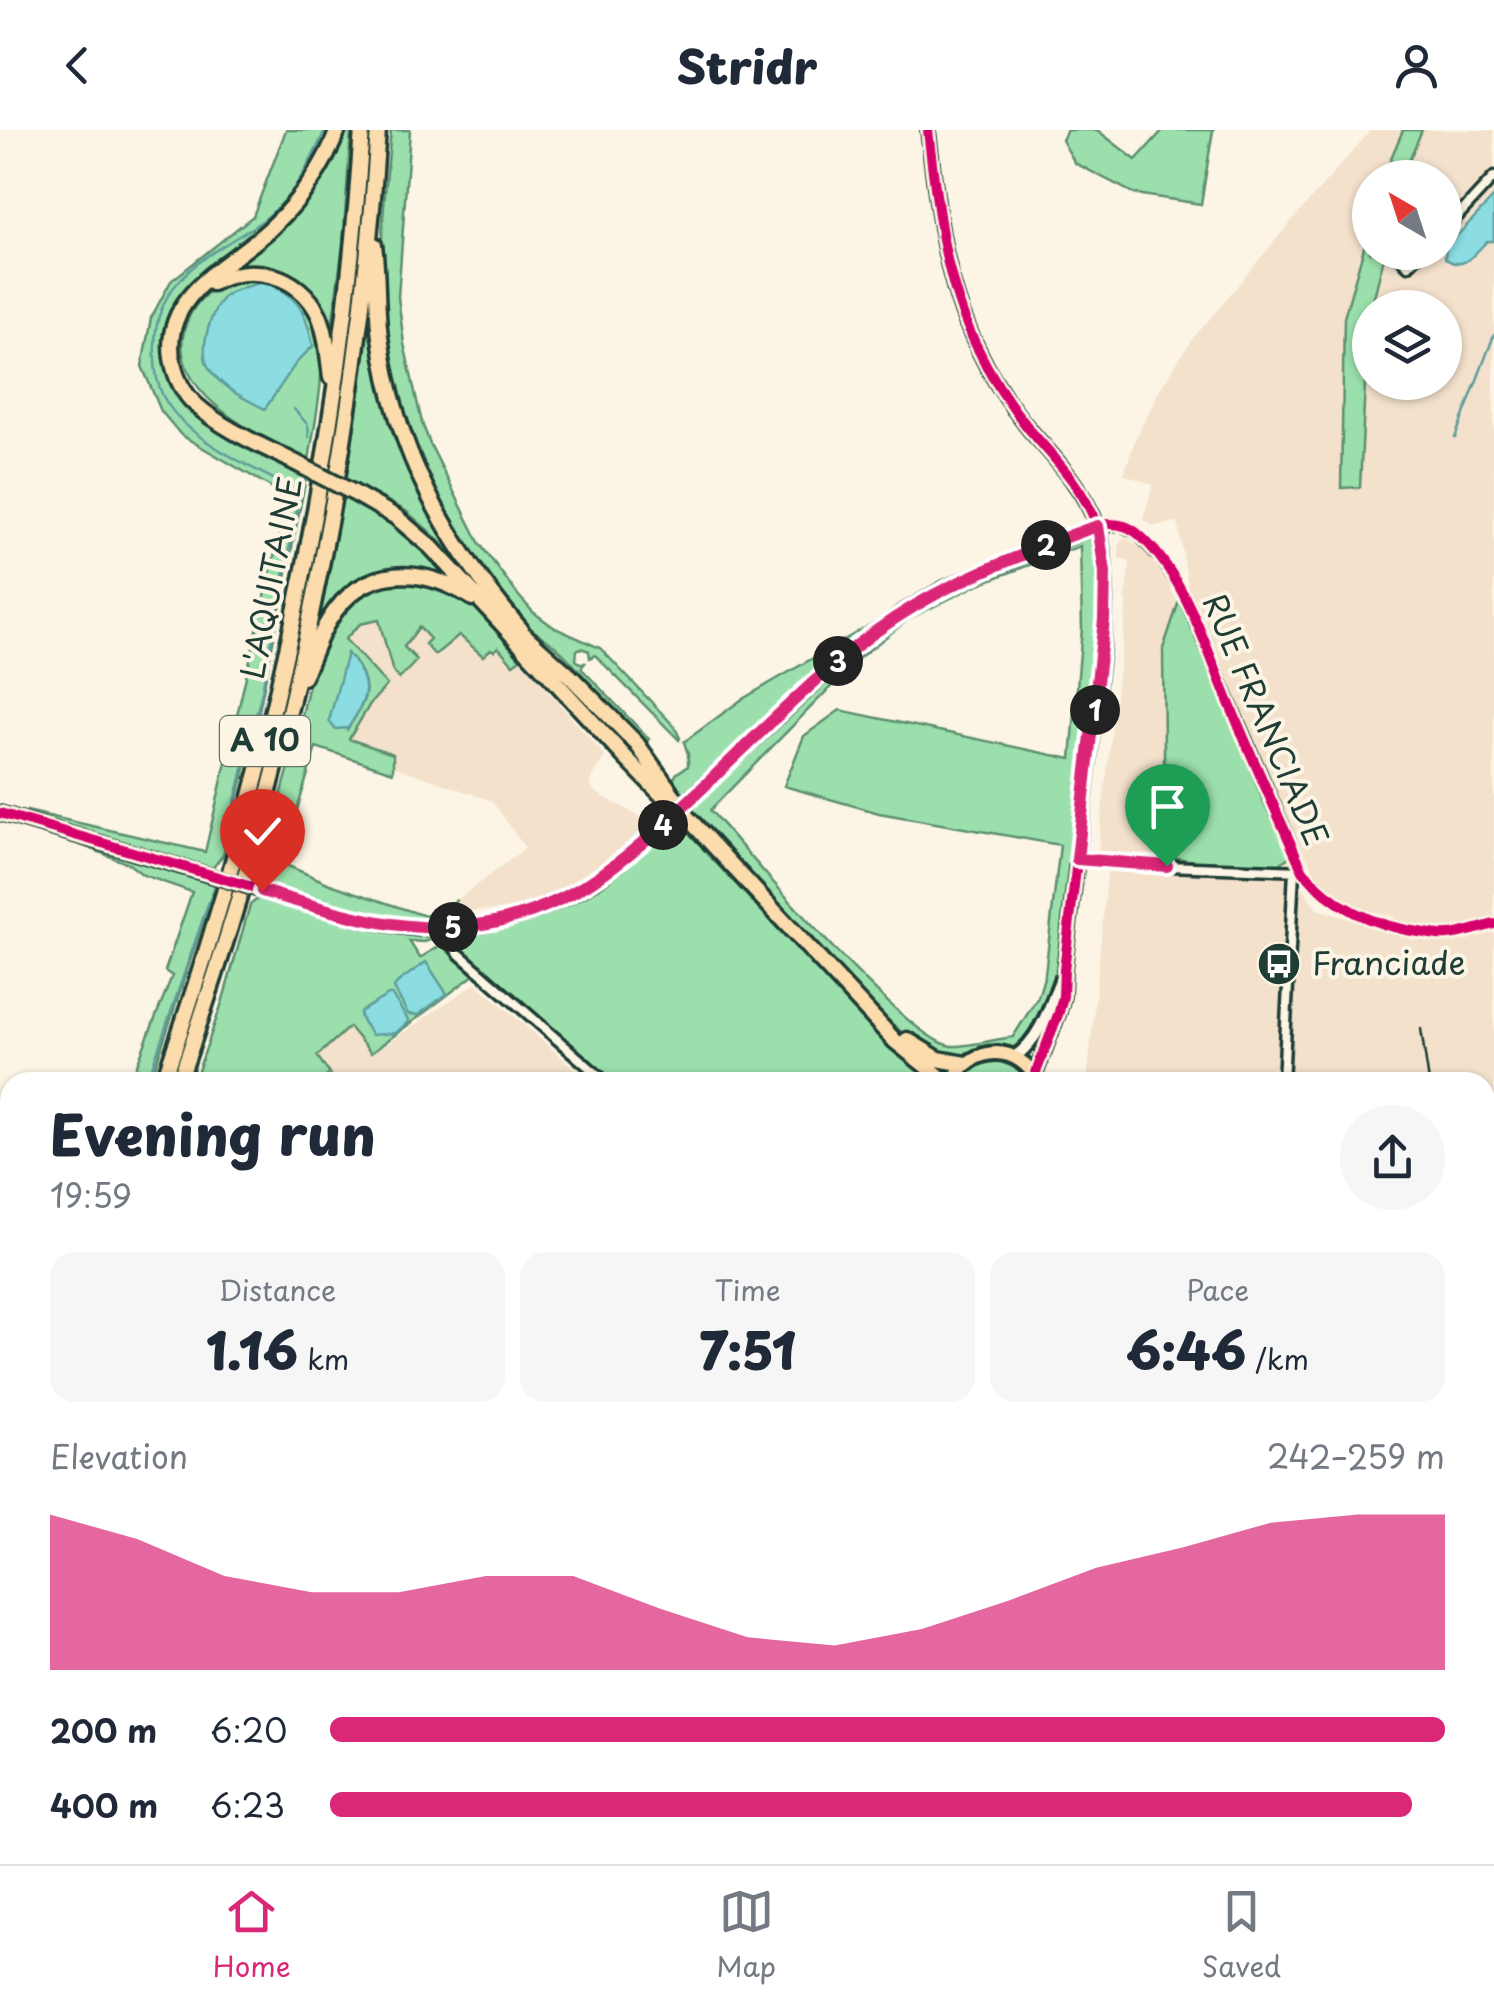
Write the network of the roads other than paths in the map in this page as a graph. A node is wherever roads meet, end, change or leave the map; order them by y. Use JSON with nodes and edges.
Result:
{"nodes":[{"id":1,"x":338,"y":130,"type":"edge"},
{"id":2,"x":362,"y":130,"type":"edge"},
{"id":3,"x":378,"y":130,"type":"edge"},
{"id":4,"x":928,"y":130,"type":"edge"},
{"id":5,"x":1494,"y":177,"type":"edge"},
{"id":6,"x":1462,"y":212,"type":"edge"},
{"id":7,"x":370,"y":219,"type":"junction"},
{"id":8,"x":334,"y":392,"type":"junction"},
{"id":9,"x":297,"y":461,"type":"junction"},
{"id":10,"x":354,"y":490,"type":"junction"},
{"id":11,"x":1098,"y":526,"type":"junction"},
{"id":12,"x":482,"y":605,"type":"junction"},
{"id":13,"x":524,"y":634,"type":"junction"},
{"id":14,"x":290,"y":705,"type":"junction"},
{"id":15,"x":0,"y":812,"type":"edge"},
{"id":16,"x":686,"y":816,"type":"junction"},
{"id":17,"x":1077,"y":859,"type":"junction"},
{"id":18,"x":1298,"y":871,"type":"junction"},
{"id":19,"x":1494,"y":924,"type":"edge"},
{"id":20,"x":450,"y":928,"type":"junction"},
{"id":21,"x":1064,"y":970,"type":"junction"},
{"id":22,"x":875,"y":1018,"type":"junction"},
{"id":23,"x":1014,"y":1057,"type":"junction"},
{"id":24,"x":965,"y":1064,"type":"junction"},
{"id":25,"x":165,"y":1072,"type":"edge"},
{"id":26,"x":183,"y":1072,"type":"edge"},
{"id":27,"x":595,"y":1072,"type":"edge"},
{"id":28,"x":936,"y":1072,"type":"edge"},
{"id":29,"x":958,"y":1072,"type":"edge"},
{"id":30,"x":1031,"y":1072,"type":"edge"},
{"id":31,"x":1038,"y":1072,"type":"edge"},
{"id":32,"x":1284,"y":1072,"type":"edge"}],
"edges":[{"from":1,"to":9,"type":"highway"},
{"from":2,"to":8,"type":"highway","name":"L'AQUITAINE","number":"A 10"},
{"from":3,"to":7,"type":"highway","name":"L'AQUITAINE","number":"A 10"},
{"from":4,"to":11,"type":"street"},
{"from":5,"to":6,"type":"street"},
{"from":7,"to":13,"type":"highway"},
{"from":7,"to":14,"type":"highway","name":"L'AQUITAINE","number":"A 10"},
{"from":8,"to":9,"type":"highway"},
{"from":8,"to":25,"type":"highway","name":"L'AQUITAINE","number":"A 10"},
{"from":9,"to":10,"type":"highway","bridge":true},
{"from":10,"to":12,"type":"highway"},
{"from":10,"to":13,"type":"highway"},
{"from":11,"to":17,"type":"street"},
{"from":11,"to":18,"type":"street","name":"RUE FRANCIADE"},
{"from":11,"to":20,"type":"street","bridge":true},
{"from":12,"to":14,"type":"highway"},
{"from":12,"to":16,"type":"highway"},
{"from":13,"to":16,"type":"highway"},
{"from":14,"to":26,"type":"highway","name":"L'AQUITAINE","number":"A 10"},
{"from":15,"to":20,"type":"street","bridge":true},
{"from":16,"to":22,"type":"highway"},
{"from":17,"to":18,"type":"street"},
{"from":17,"to":21,"type":"street"},
{"from":18,"to":19,"type":"street","name":"RUE FRANCIADE"},
{"from":18,"to":32,"type":"street"},
{"from":20,"to":27,"type":"street"},
{"from":21,"to":23,"type":"street"},
{"from":21,"to":31,"type":"street"},
{"from":22,"to":24,"type":"highway"},
{"from":22,"to":28,"type":"highway"},
{"from":23,"to":24,"type":"main road"},
{"from":23,"to":30,"type":"main road"},
{"from":24,"to":29,"type":"main road"}]}
